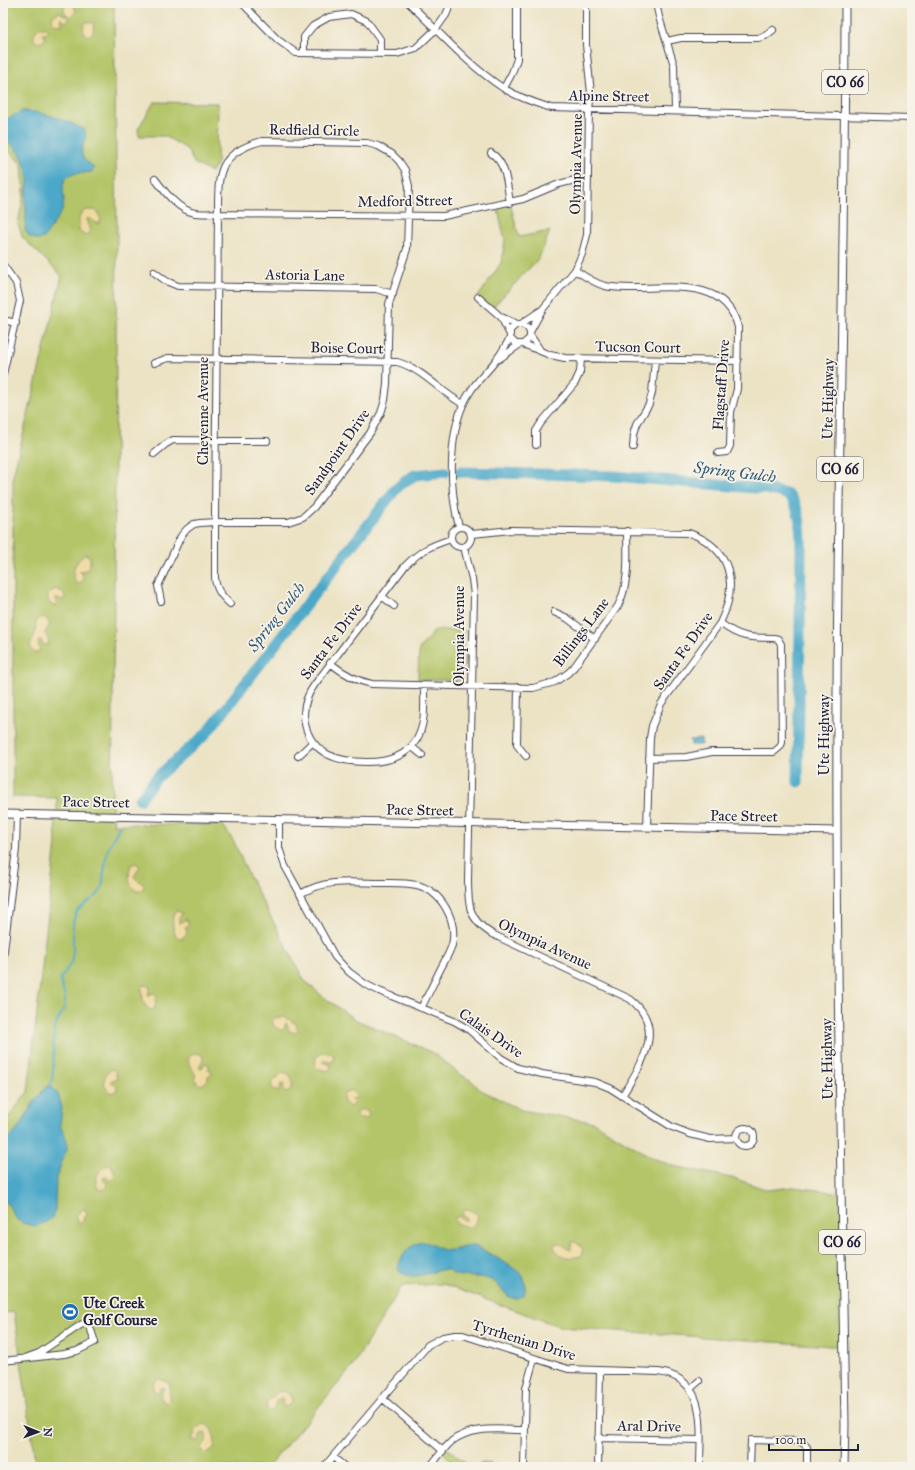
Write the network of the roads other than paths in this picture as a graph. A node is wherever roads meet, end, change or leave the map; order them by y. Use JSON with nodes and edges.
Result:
{"nodes":[{"id":1,"x":242,"y":3,"type":"edge"},
{"id":2,"x":409,"y":3,"type":"edge"},
{"id":3,"x":451,"y":3,"type":"edge"},
{"id":4,"x":517,"y":3,"type":"edge"},
{"id":5,"x":586,"y":3,"type":"edge"},
{"id":6,"x":656,"y":3,"type":"edge"},
{"id":7,"x":845,"y":3,"type":"edge"},
{"id":8,"x":436,"y":29,"type":"junction"},
{"id":9,"x":773,"y":30,"type":"dead end"},
{"id":10,"x":667,"y":41,"type":"junction"},
{"id":11,"x":304,"y":53,"type":"junction"},
{"id":12,"x":380,"y":54,"type":"junction"},
{"id":13,"x":504,"y":88,"type":"junction"},
{"id":14,"x":589,"y":109,"type":"junction"},
{"id":15,"x":675,"y":111,"type":"junction"},
{"id":16,"x":845,"y":115,"type":"junction"},
{"id":17,"x":912,"y":118,"type":"edge"},
{"id":18,"x":491,"y":154,"type":"dead end"},
{"id":19,"x":155,"y":179,"type":"dead end"},
{"id":20,"x":588,"y":180,"type":"junction"},
{"id":21,"x":510,"y":202,"type":"junction"},
{"id":22,"x":218,"y":214,"type":"junction"},
{"id":23,"x":408,"y":216,"type":"junction"},
{"id":24,"x":3,"y":265,"type":"edge"},
{"id":25,"x":575,"y":270,"type":"junction"},
{"id":26,"x":154,"y":272,"type":"dead end"},
{"id":27,"x":217,"y":287,"type":"junction"},
{"id":28,"x":392,"y":294,"type":"junction"},
{"id":29,"x":478,"y":297,"type":"dead end"},
{"id":30,"x":542,"y":310,"type":"junction"},
{"id":31,"x":501,"y":317,"type":"junction"},
{"id":32,"x":3,"y":320,"type":"edge"},
{"id":33,"x":16,"y":323,"type":"junction"},
{"id":34,"x":519,"y":324,"type":"junction"},
{"id":35,"x":530,"y":333,"type":"junction"},
{"id":36,"x":510,"y":335,"type":"junction"},
{"id":37,"x":521,"y":344,"type":"junction"},
{"id":38,"x":540,"y":350,"type":"junction"},
{"id":39,"x":217,"y":359,"type":"junction"},
{"id":40,"x":581,"y":359,"type":"junction"},
{"id":41,"x":655,"y":360,"type":"junction"},
{"id":42,"x":387,"y":361,"type":"junction"},
{"id":43,"x":738,"y":361,"type":"junction"},
{"id":44,"x":495,"y":362,"type":"junction"},
{"id":45,"x":154,"y":363,"type":"dead end"},
{"id":46,"x":3,"y":374,"type":"edge"},
{"id":47,"x":463,"y":404,"type":"junction"},
{"id":48,"x":216,"y":441,"type":"junction"},
{"id":49,"x":267,"y":441,"type":"dead end"},
{"id":50,"x":536,"y":445,"type":"dead end"},
{"id":51,"x":633,"y":447,"type":"dead end"},
{"id":52,"x":718,"y":453,"type":"dead end"},
{"id":53,"x":154,"y":454,"type":"dead end"},
{"id":54,"x":215,"y":522,"type":"junction"},
{"id":55,"x":459,"y":527,"type":"junction"},
{"id":56,"x":627,"y":531,"type":"junction"},
{"id":57,"x":472,"y":534,"type":"junction"},
{"id":58,"x":451,"y":539,"type":"junction"},
{"id":59,"x":464,"y":547,"type":"junction"},
{"id":60,"x":382,"y":596,"type":"junction"},
{"id":61,"x":161,"y":601,"type":"dead end"},
{"id":62,"x":230,"y":604,"type":"dead end"},
{"id":63,"x":394,"y":606,"type":"dead end"},
{"id":64,"x":554,"y":612,"type":"dead end"},
{"id":65,"x":720,"y":623,"type":"junction"},
{"id":66,"x":595,"y":639,"type":"junction"},
{"id":67,"x":330,"y":663,"type":"junction"},
{"id":68,"x":424,"y":686,"type":"junction"},
{"id":69,"x":472,"y":686,"type":"junction"},
{"id":70,"x":518,"y":687,"type":"junction"},
{"id":71,"x":313,"y":742,"type":"junction"},
{"id":72,"x":412,"y":747,"type":"junction"},
{"id":73,"x":422,"y":755,"type":"dead end"},
{"id":74,"x":298,"y":756,"type":"dead end"},
{"id":75,"x":526,"y":756,"type":"dead end"},
{"id":76,"x":649,"y":758,"type":"junction"},
{"id":77,"x":3,"y":814,"type":"edge"},
{"id":78,"x":16,"y":814,"type":"junction"},
{"id":79,"x":279,"y":819,"type":"junction"},
{"id":80,"x":469,"y":824,"type":"junction"},
{"id":81,"x":647,"y":827,"type":"junction"},
{"id":82,"x":837,"y":831,"type":"junction"},
{"id":83,"x":300,"y":894,"type":"junction"},
{"id":84,"x":3,"y":959,"type":"edge"},
{"id":85,"x":421,"y":1008,"type":"junction"},
{"id":86,"x":622,"y":1096,"type":"junction"},
{"id":87,"x":736,"y":1138,"type":"dead end"},
{"id":88,"x":25,"y":1358,"type":"junction"},
{"id":89,"x":534,"y":1359,"type":"junction"},
{"id":90,"x":3,"y":1361,"type":"edge"},
{"id":91,"x":600,"y":1371,"type":"junction"},
{"id":92,"x":699,"y":1381,"type":"dead end"},
{"id":93,"x":690,"y":1389,"type":"junction"},
{"id":94,"x":382,"y":1398,"type":"junction"},
{"id":95,"x":525,"y":1430,"type":"junction"},
{"id":96,"x":598,"y":1438,"type":"junction"},
{"id":97,"x":700,"y":1440,"type":"junction"},
{"id":98,"x":443,"y":1451,"type":"junction"},
{"id":99,"x":333,"y":1457,"type":"junction"},
{"id":100,"x":324,"y":1467,"type":"edge"},
{"id":101,"x":344,"y":1467,"type":"edge"},
{"id":102,"x":430,"y":1467,"type":"edge"},
{"id":103,"x":524,"y":1467,"type":"edge"},
{"id":104,"x":598,"y":1467,"type":"edge"},
{"id":105,"x":700,"y":1467,"type":"edge"},
{"id":106,"x":750,"y":1467,"type":"edge"},
{"id":107,"x":807,"y":1467,"type":"edge"},
{"id":108,"x":844,"y":1467,"type":"edge"}],
"edges":[{"from":1,"to":11,"type":"street"},
{"from":2,"to":8,"type":"street","name":"Alpine Street"},
{"from":3,"to":8,"type":"street"},
{"from":4,"to":13,"type":"street"},
{"from":5,"to":14,"type":"street","name":"Olympia Avenue"},
{"from":6,"to":10,"type":"street"},
{"from":7,"to":16,"type":"main road","name":"Ute Highway","number":"CO 66"},
{"from":8,"to":12,"type":"street"},
{"from":8,"to":13,"type":"street","name":"Alpine Street"},
{"from":9,"to":10,"type":"street"},
{"from":10,"to":15,"type":"street"},
{"from":11,"to":12,"type":"street"},
{"from":11,"to":12,"type":"street"},
{"from":13,"to":14,"type":"street","name":"Alpine Street"},
{"from":14,"to":15,"type":"street","name":"Alpine Street"},
{"from":14,"to":20,"type":"street","name":"Olympia Avenue"},
{"from":15,"to":16,"type":"street","name":"Alpine Street"},
{"from":16,"to":17,"type":"street","name":"Alpine Street"},
{"from":16,"to":82,"type":"main road","name":"Ute Highway","number":"CO 66"},
{"from":18,"to":21,"type":"street"},
{"from":19,"to":22,"type":"street","name":"Medford Street"},
{"from":20,"to":21,"type":"street","name":"Medford Street"},
{"from":20,"to":25,"type":"street","name":"Olympia Avenue"},
{"from":21,"to":23,"type":"street","name":"Medford Street"},
{"from":22,"to":23,"type":"street","name":"Medford Street"},
{"from":22,"to":23,"type":"street","name":"Redfield Circle"},
{"from":22,"to":27,"type":"street","name":"Cheyenne Avenue"},
{"from":23,"to":28,"type":"street","name":"Sandpoint Drive"},
{"from":24,"to":33,"type":"street"},
{"from":25,"to":30,"type":"street","name":"Olympia Avenue"},
{"from":25,"to":43,"type":"street","name":"Flagstaff Drive"},
{"from":26,"to":27,"type":"street","name":"Astoria Lane"},
{"from":27,"to":28,"type":"street","name":"Astoria Lane"},
{"from":27,"to":39,"type":"street","name":"Cheyenne Avenue"},
{"from":28,"to":42,"type":"street","name":"Sandpoint Drive"},
{"from":29,"to":31,"type":"street"},
{"from":30,"to":34,"type":"street","name":"Olympia Avenue"},
{"from":30,"to":35,"type":"street","name":"Olympia Avenue"},
{"from":31,"to":34,"type":"street"},
{"from":31,"to":36,"type":"street"},
{"from":32,"to":33,"type":"street"},
{"from":33,"to":46,"type":"street"},
{"from":34,"to":35,"type":"street"},
{"from":34,"to":36,"type":"street"},
{"from":35,"to":37,"type":"street"},
{"from":35,"to":38,"type":"street"},
{"from":36,"to":37,"type":"street"},
{"from":36,"to":44,"type":"street"},
{"from":37,"to":38,"type":"street","name":"Tucson Court"},
{"from":37,"to":44,"type":"street"},
{"from":38,"to":40,"type":"street","name":"Tucson Court"},
{"from":39,"to":42,"type":"street","name":"Boise Court"},
{"from":39,"to":45,"type":"street","name":"Boise Court"},
{"from":39,"to":48,"type":"street","name":"Cheyenne Avenue"},
{"from":40,"to":41,"type":"street","name":"Tucson Court"},
{"from":40,"to":50,"type":"street"},
{"from":41,"to":43,"type":"street","name":"Tucson Court"},
{"from":41,"to":51,"type":"street"},
{"from":42,"to":47,"type":"street","name":"Boise Court"},
{"from":42,"to":54,"type":"street","name":"Sandpoint Drive"},
{"from":43,"to":52,"type":"street","name":"Flagstaff Drive"},
{"from":44,"to":47,"type":"street"},
{"from":47,"to":55,"type":"street"},
{"from":48,"to":49,"type":"street"},
{"from":48,"to":53,"type":"street"},
{"from":48,"to":54,"type":"street","name":"Cheyenne Avenue"},
{"from":54,"to":61,"type":"street","name":"Sandpoint Drive"},
{"from":54,"to":62,"type":"street","name":"Cheyenne Avenue"},
{"from":55,"to":57,"type":"street"},
{"from":55,"to":58,"type":"street"},
{"from":56,"to":57,"type":"street","name":"Santa Fe Drive"},
{"from":56,"to":65,"type":"street","name":"Santa Fe Drive"},
{"from":56,"to":66,"type":"street","name":"Billings Lane"},
{"from":57,"to":59,"type":"street"},
{"from":58,"to":59,"type":"street"},
{"from":58,"to":60,"type":"street","name":"Santa Fe Drive"},
{"from":59,"to":69,"type":"street","name":"Olympia Avenue"},
{"from":60,"to":63,"type":"street"},
{"from":60,"to":67,"type":"street","name":"Santa Fe Drive"},
{"from":64,"to":66,"type":"street"},
{"from":65,"to":76,"type":"street","name":"Santa Fe Drive"},
{"from":65,"to":76,"type":"street"},
{"from":66,"to":70,"type":"street","name":"Billings Lane"},
{"from":67,"to":68,"type":"street","name":"Billings Lane"},
{"from":67,"to":71,"type":"street","name":"Santa Fe Drive"},
{"from":68,"to":69,"type":"street","name":"Billings Lane"},
{"from":68,"to":72,"type":"street","name":"Santa Fe Drive"},
{"from":69,"to":70,"type":"street","name":"Billings Lane"},
{"from":69,"to":80,"type":"street","name":"Olympia Avenue"},
{"from":70,"to":75,"type":"street"},
{"from":71,"to":72,"type":"street","name":"Santa Fe Drive"},
{"from":71,"to":74,"type":"street"},
{"from":72,"to":73,"type":"street"},
{"from":76,"to":81,"type":"street","name":"Santa Fe Drive"},
{"from":77,"to":78,"type":"main road","name":"Pace Street"},
{"from":78,"to":79,"type":"main road","name":"Pace Street"},
{"from":78,"to":84,"type":"street"},
{"from":79,"to":80,"type":"main road","name":"Pace Street"},
{"from":79,"to":83,"type":"street","name":"Calais Drive"},
{"from":80,"to":81,"type":"main road","name":"Pace Street"},
{"from":80,"to":86,"type":"street","name":"Olympia Avenue"},
{"from":81,"to":82,"type":"main road","name":"Pace Street"},
{"from":82,"to":108,"type":"main road","name":"Ute Highway","number":"CO 66"},
{"from":83,"to":85,"type":"street","name":"Calais Drive"},
{"from":83,"to":85,"type":"street"},
{"from":85,"to":86,"type":"street","name":"Calais Drive"},
{"from":86,"to":87,"type":"street","name":"Calais Drive"},
{"from":88,"to":88,"type":"street"},
{"from":88,"to":90,"type":"street"},
{"from":89,"to":91,"type":"street","name":"Tyrrhenian Drive"},
{"from":89,"to":94,"type":"street","name":"Tyrrhenian Drive"},
{"from":89,"to":95,"type":"street"},
{"from":91,"to":93,"type":"street","name":"Tyrrhenian Drive"},
{"from":91,"to":96,"type":"street"},
{"from":92,"to":93,"type":"street"},
{"from":93,"to":97,"type":"street","name":"Tyrrhenian Drive"},
{"from":94,"to":98,"type":"street"},
{"from":94,"to":99,"type":"street","name":"Tyrrhenian Drive"},
{"from":95,"to":98,"type":"street"},
{"from":95,"to":103,"type":"street"},
{"from":96,"to":97,"type":"street","name":"Aral Drive"},
{"from":96,"to":104,"type":"street"},
{"from":97,"to":105,"type":"street","name":"Tyrrhenian Drive"},
{"from":98,"to":102,"type":"street"},
{"from":99,"to":100,"type":"street","name":"Tyrrhenian Drive"},
{"from":99,"to":101,"type":"street"},
{"from":106,"to":107,"type":"street"}]}
